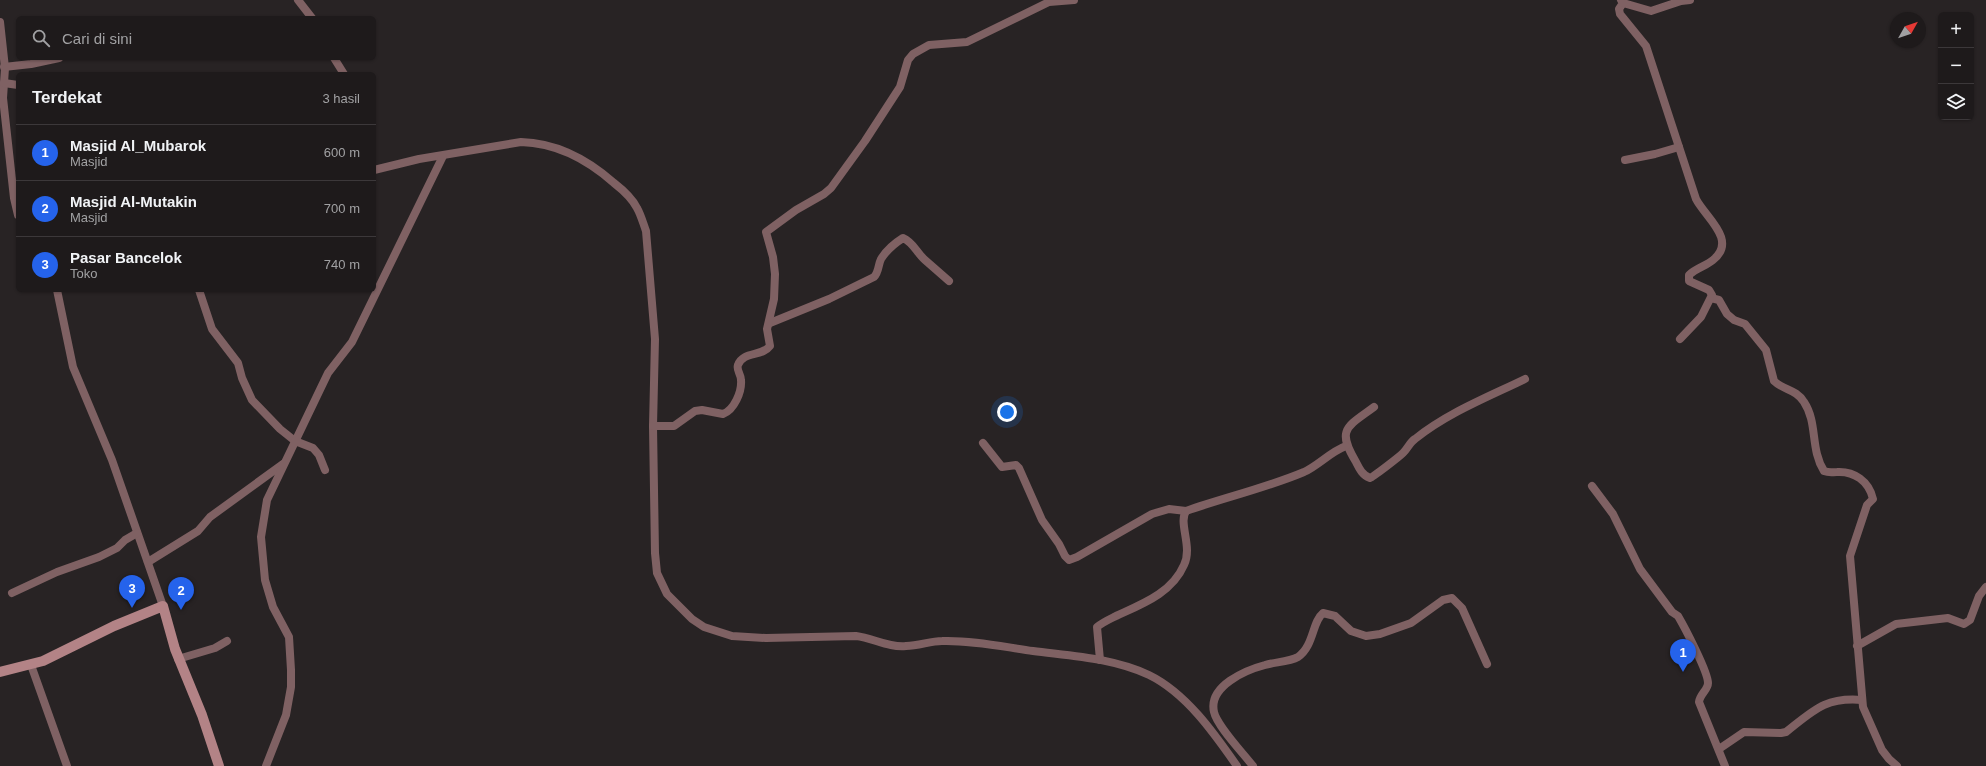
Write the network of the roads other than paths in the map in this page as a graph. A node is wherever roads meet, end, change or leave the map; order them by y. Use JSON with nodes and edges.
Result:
{"nodes":[{"id":1,"x":298,"y":0,"type":"edge"},
{"id":2,"x":1074,"y":0,"type":"edge"},
{"id":3,"x":1690,"y":0,"type":"edge"},
{"id":4,"x":1051,"y":1,"type":"edge"},
{"id":5,"x":1622,"y":2,"type":"edge"},
{"id":6,"x":310,"y":16,"type":"edge"},
{"id":7,"x":0,"y":22,"type":"edge"},
{"id":8,"x":50,"y":60,"type":"edge"},
{"id":9,"x":335,"y":60,"type":"edge"},
{"id":10,"x":4,"y":68,"type":"junction"},
{"id":11,"x":343,"y":72,"type":"edge"},
{"id":12,"x":16,"y":85,"type":"edge"},
{"id":13,"x":3,"y":87,"type":"edge"},
{"id":14,"x":1680,"y":147,"type":"junction"},
{"id":15,"x":443,"y":156,"type":"junction"},
{"id":16,"x":1625,"y":160,"type":"dead end"},
{"id":17,"x":376,"y":170,"type":"edge"},
{"id":18,"x":16,"y":204,"type":"edge"},
{"id":19,"x":949,"y":281,"type":"dead end"},
{"id":20,"x":57,"y":292,"type":"edge"},
{"id":21,"x":200,"y":292,"type":"edge"},
{"id":22,"x":1711,"y":298,"type":"junction"},
{"id":23,"x":770,"y":323,"type":"junction"},
{"id":24,"x":1680,"y":339,"type":"dead end"},
{"id":25,"x":1525,"y":379,"type":"dead end"},
{"id":26,"x":1374,"y":407,"type":"dead end"},
{"id":27,"x":659,"y":426,"type":"junction"},
{"id":28,"x":295,"y":441,"type":"junction"},
{"id":29,"x":983,"y":443,"type":"dead end"},
{"id":30,"x":1346,"y":446,"type":"junction"},
{"id":31,"x":283,"y":464,"type":"junction"},
{"id":32,"x":326,"y":470,"type":"dead end"},
{"id":33,"x":1592,"y":486,"type":"dead end"},
{"id":34,"x":1186,"y":510,"type":"junction"},
{"id":35,"x":137,"y":532,"type":"junction"},
{"id":36,"x":148,"y":562,"type":"junction"},
{"id":37,"x":1986,"y":587,"type":"edge"},
{"id":38,"x":12,"y":593,"type":"dead end"},
{"id":39,"x":163,"y":606,"type":"junction"},
{"id":40,"x":227,"y":642,"type":"dead end"},
{"id":41,"x":1857,"y":646,"type":"junction"},
{"id":42,"x":178,"y":658,"type":"junction"},
{"id":43,"x":1100,"y":658,"type":"junction"},
{"id":44,"x":1487,"y":664,"type":"dead end"},
{"id":45,"x":31,"y":665,"type":"junction"},
{"id":46,"x":0,"y":672,"type":"edge"},
{"id":47,"x":1862,"y":700,"type":"junction"},
{"id":48,"x":1719,"y":748,"type":"junction"},
{"id":49,"x":67,"y":766,"type":"edge"},
{"id":50,"x":219,"y":766,"type":"edge"},
{"id":51,"x":266,"y":766,"type":"edge"},
{"id":52,"x":1237,"y":766,"type":"edge"},
{"id":53,"x":1253,"y":766,"type":"edge"},
{"id":54,"x":1725,"y":766,"type":"edge"},
{"id":55,"x":1897,"y":766,"type":"edge"}],
"edges":[{"from":1,"to":6,"type":"street"},
{"from":2,"to":4,"type":"street"},
{"from":3,"to":5,"type":"street"},
{"from":4,"to":23,"type":"street"},
{"from":5,"to":14,"type":"street"},
{"from":7,"to":10,"type":"street"},
{"from":8,"to":10,"type":"street"},
{"from":9,"to":11,"type":"street"},
{"from":10,"to":13,"type":"street"},
{"from":12,"to":13,"type":"street"},
{"from":13,"to":18,"type":"street"},
{"from":14,"to":16,"type":"street"},
{"from":14,"to":22,"type":"street"},
{"from":15,"to":17,"type":"street"},
{"from":15,"to":27,"type":"street"},
{"from":15,"to":28,"type":"street"},
{"from":19,"to":23,"type":"street"},
{"from":20,"to":35,"type":"street"},
{"from":21,"to":28,"type":"street"},
{"from":22,"to":24,"type":"street"},
{"from":22,"to":41,"type":"street"},
{"from":23,"to":27,"type":"street"},
{"from":25,"to":30,"type":"street"},
{"from":26,"to":30,"type":"street"},
{"from":27,"to":43,"type":"street"},
{"from":28,"to":31,"type":"street"},
{"from":28,"to":32,"type":"street"},
{"from":29,"to":34,"type":"street"},
{"from":30,"to":34,"type":"street"},
{"from":31,"to":36,"type":"street"},
{"from":31,"to":51,"type":"street"},
{"from":33,"to":48,"type":"street"},
{"from":34,"to":43,"type":"street"},
{"from":35,"to":36,"type":"street"},
{"from":35,"to":38,"type":"street"},
{"from":36,"to":39,"type":"street"},
{"from":37,"to":41,"type":"street"},
{"from":39,"to":42,"type":"street"},
{"from":39,"to":45,"type":"street"},
{"from":40,"to":42,"type":"street"},
{"from":41,"to":47,"type":"street"},
{"from":42,"to":50,"type":"street"},
{"from":43,"to":52,"type":"street"},
{"from":44,"to":53,"type":"street"},
{"from":45,"to":46,"type":"street"},
{"from":45,"to":49,"type":"street"},
{"from":47,"to":48,"type":"street"},
{"from":47,"to":55,"type":"street"},
{"from":48,"to":54,"type":"street"}]}
